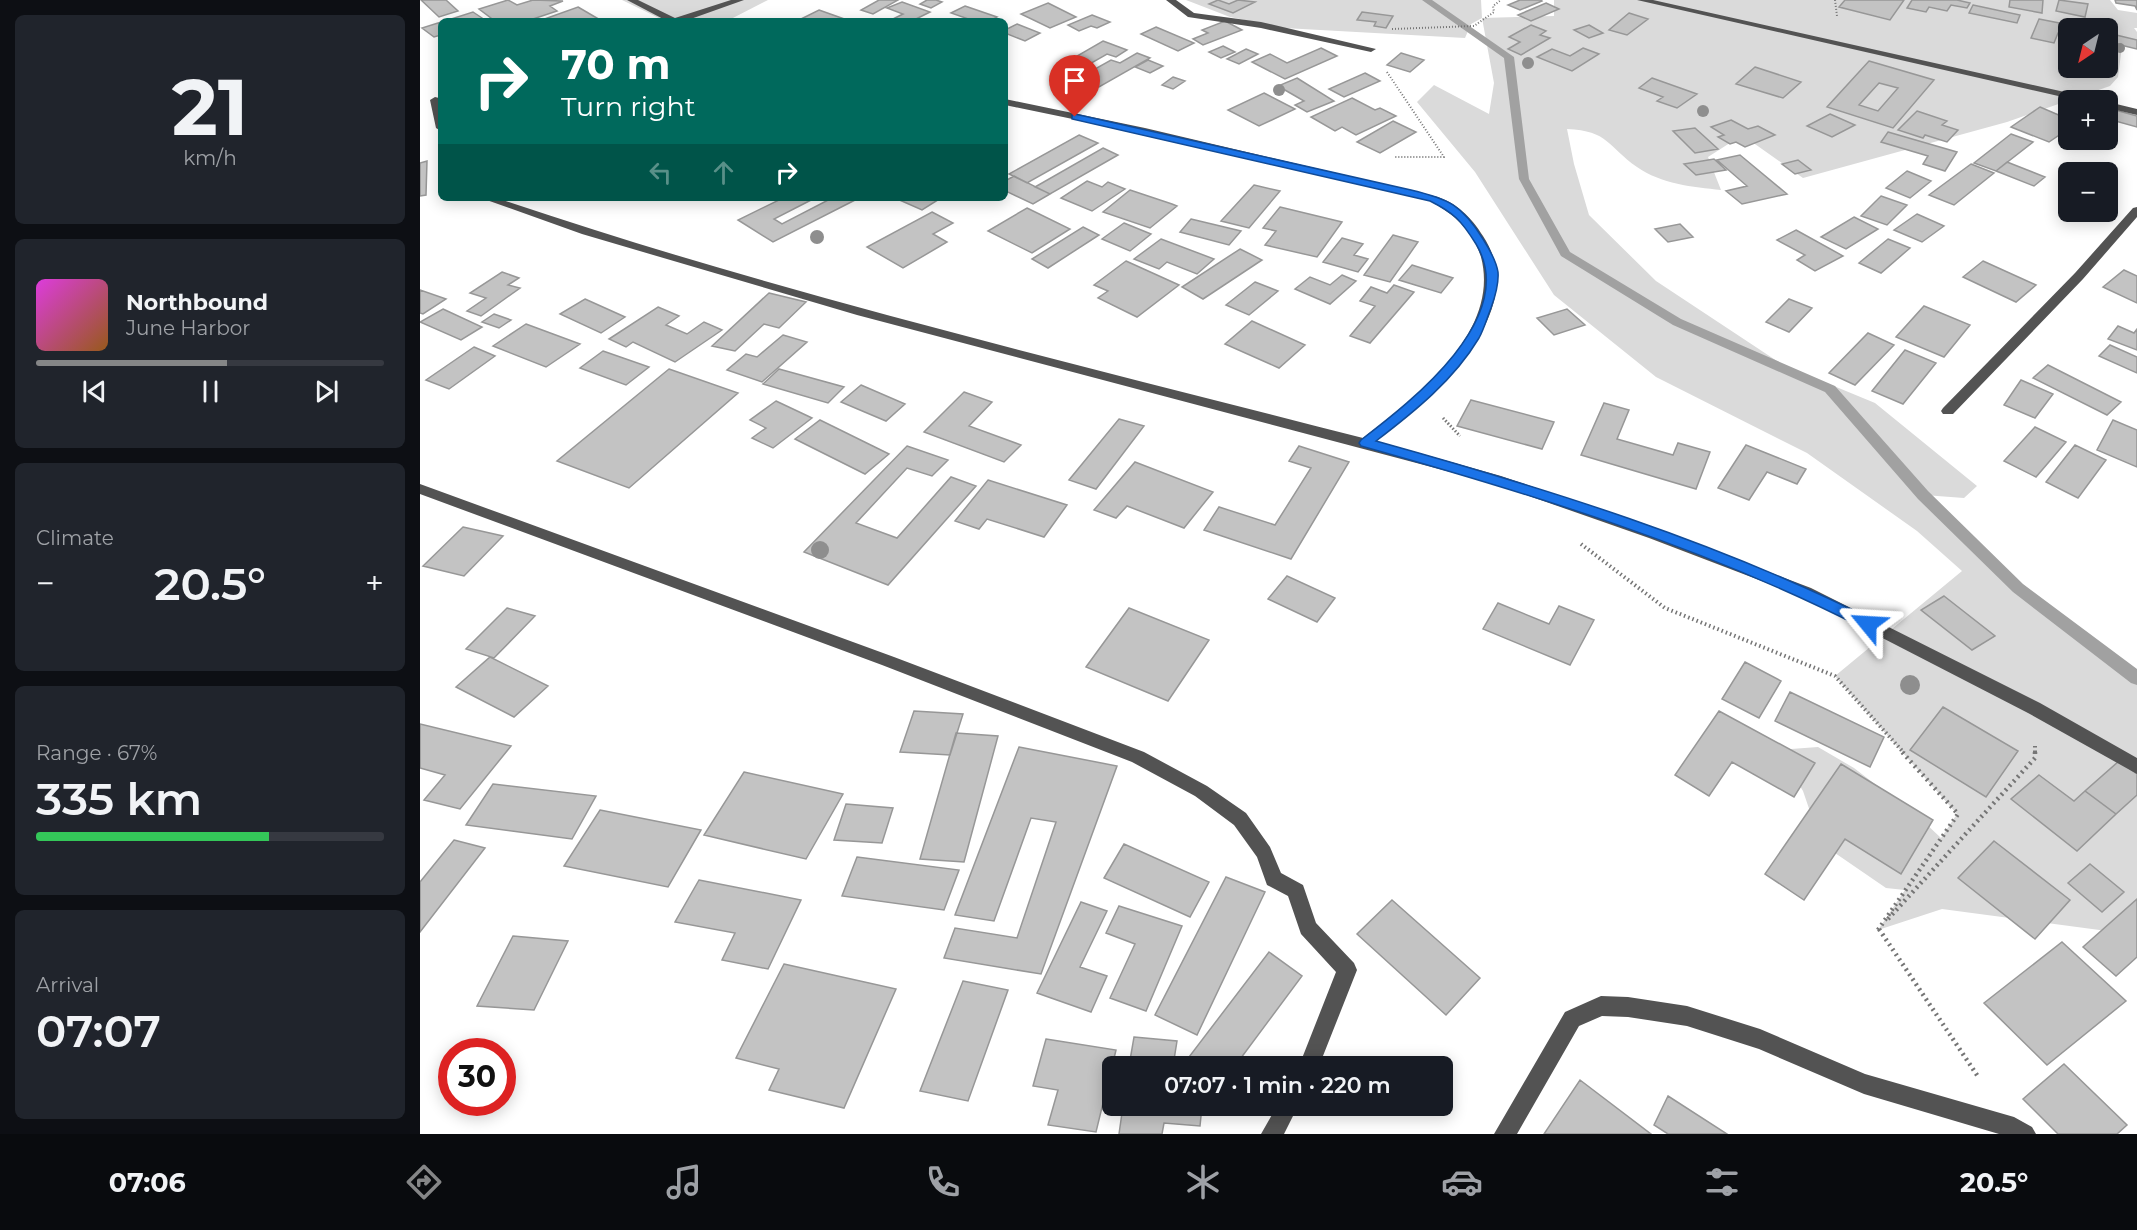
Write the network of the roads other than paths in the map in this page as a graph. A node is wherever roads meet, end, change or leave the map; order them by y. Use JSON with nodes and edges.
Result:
{"nodes":[{"id":1,"x":631,"y":0,"type":"edge"},
{"id":2,"x":740,"y":0,"type":"edge"},
{"id":3,"x":1170,"y":0,"type":"edge"},
{"id":4,"x":1641,"y":0,"type":"edge"},
{"id":5,"x":669,"y":18,"type":"edge"},
{"id":6,"x":684,"y":18,"type":"edge"},
{"id":7,"x":1371,"y":48,"type":"road end"},
{"id":8,"x":2058,"y":93,"type":"edge"},
{"id":9,"x":434,"y":100,"type":"edge"},
{"id":10,"x":1008,"y":103,"type":"edge"},
{"id":11,"x":2118,"y":107,"type":"edge"},
{"id":12,"x":2137,"y":112,"type":"edge"},
{"id":13,"x":438,"y":116,"type":"edge"},
{"id":14,"x":495,"y":201,"type":"edge"},
{"id":15,"x":2137,"y":210,"type":"edge"},
{"id":16,"x":1948,"y":411,"type":"dead end"},
{"id":17,"x":1365,"y":443,"type":"junction"},
{"id":18,"x":420,"y":489,"type":"edge"},
{"id":19,"x":2137,"y":766,"type":"edge"},
{"id":20,"x":1313,"y":1056,"type":"edge"},
{"id":21,"x":1282,"y":1116,"type":"edge"},
{"id":22,"x":2020,"y":1131,"type":"edge"},
{"id":23,"x":1272,"y":1134,"type":"edge"},
{"id":24,"x":1505,"y":1134,"type":"edge"}],
"edges":[{"from":1,"to":5,"type":"street"},
{"from":2,"to":6,"type":"street"},
{"from":3,"to":7,"type":"street"},
{"from":4,"to":8,"type":"street"},
{"from":9,"to":13,"type":"street"},
{"from":10,"to":17,"type":"street"},
{"from":11,"to":12,"type":"street"},
{"from":14,"to":17,"type":"street"},
{"from":15,"to":16,"type":"street"},
{"from":17,"to":19,"type":"street"},
{"from":18,"to":20,"type":"street"},
{"from":21,"to":23,"type":"street"},
{"from":22,"to":24,"type":"street"}]}
